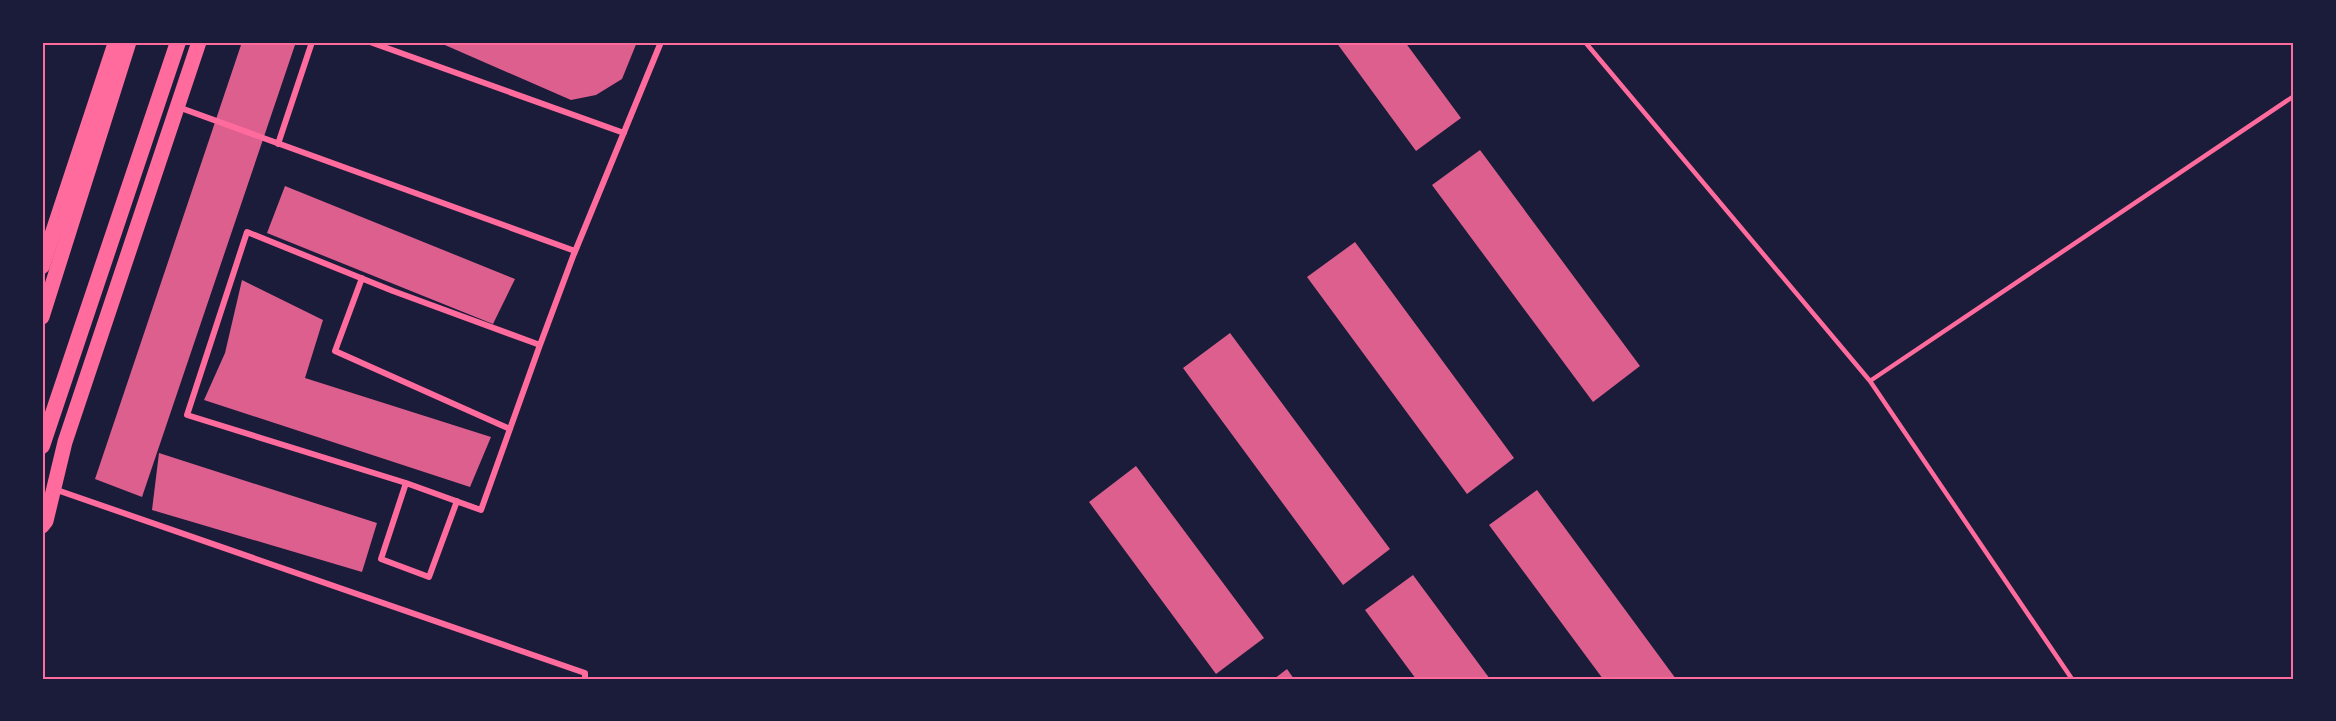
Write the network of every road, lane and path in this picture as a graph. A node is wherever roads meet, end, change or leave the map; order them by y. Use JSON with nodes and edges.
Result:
{"nodes":[{"id":1,"x":117,"y":42,"type":"edge"},
{"id":2,"x":129,"y":42,"type":"edge"},
{"id":3,"x":178,"y":42,"type":"edge"},
{"id":4,"x":199,"y":42,"type":"edge"},
{"id":5,"x":312,"y":42,"type":"edge"},
{"id":6,"x":370,"y":42,"type":"edge"},
{"id":7,"x":662,"y":42,"type":"edge"},
{"id":8,"x":1585,"y":42,"type":"edge"},
{"id":9,"x":2294,"y":96,"type":"edge"},
{"id":10,"x":177,"y":107,"type":"junction"},
{"id":11,"x":624,"y":133,"type":"junction"},
{"id":12,"x":278,"y":144,"type":"junction"},
{"id":13,"x":575,"y":251,"type":"junction"},
{"id":14,"x":42,"y":266,"type":"edge"},
{"id":15,"x":362,"y":278,"type":"junction"},
{"id":16,"x":42,"y":317,"type":"edge"},
{"id":17,"x":540,"y":345,"type":"junction"},
{"id":18,"x":1870,"y":381,"type":"junction"},
{"id":19,"x":510,"y":429,"type":"junction"},
{"id":20,"x":42,"y":446,"type":"edge"},
{"id":21,"x":406,"y":483,"type":"junction"},
{"id":22,"x":54,"y":488,"type":"junction"},
{"id":23,"x":457,"y":501,"type":"junction"},
{"id":24,"x":42,"y":526,"type":"edge"},
{"id":25,"x":585,"y":679,"type":"edge"},
{"id":26,"x":2072,"y":679,"type":"edge"}],
"edges":[{"from":1,"to":14,"type":"highway"},
{"from":2,"to":16,"type":"main road"},
{"from":3,"to":20,"type":"highway"},
{"from":4,"to":10,"type":"main road"},
{"from":5,"to":12,"type":"street"},
{"from":6,"to":11,"type":"street"},
{"from":7,"to":11,"type":"street"},
{"from":8,"to":18,"type":"lane"},
{"from":9,"to":18,"type":"lane"},
{"from":10,"to":12,"type":"street"},
{"from":10,"to":22,"type":"main road"},
{"from":11,"to":13,"type":"street"},
{"from":12,"to":13,"type":"street"},
{"from":13,"to":17,"type":"street"},
{"from":15,"to":17,"type":"street"},
{"from":15,"to":19,"type":"street"},
{"from":15,"to":21,"type":"street"},
{"from":17,"to":19,"type":"street"},
{"from":18,"to":26,"type":"lane"},
{"from":19,"to":23,"type":"street"},
{"from":21,"to":23,"type":"street"},
{"from":21,"to":23,"type":"street"},
{"from":22,"to":24,"type":"main road"},
{"from":22,"to":25,"type":"street"}]}
